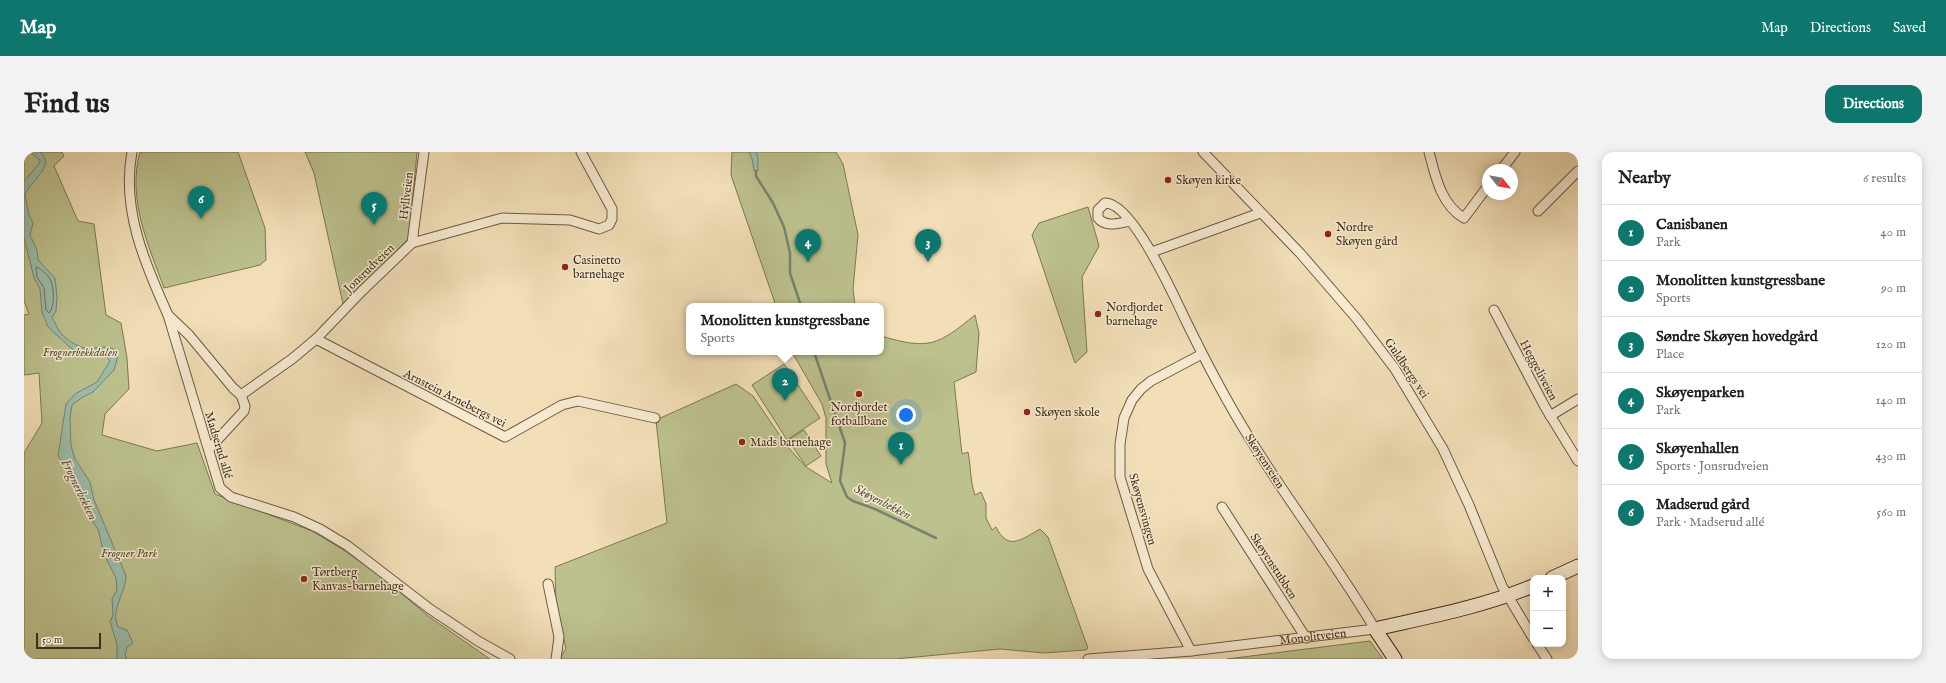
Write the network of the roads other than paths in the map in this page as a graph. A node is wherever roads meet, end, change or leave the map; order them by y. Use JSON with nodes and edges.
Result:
{"nodes":[{"id":1,"x":132,"y":152,"type":"edge"},
{"id":2,"x":424,"y":152,"type":"edge"},
{"id":3,"x":581,"y":152,"type":"edge"},
{"id":4,"x":1203,"y":152,"type":"edge"},
{"id":5,"x":1429,"y":152,"type":"edge"},
{"id":6,"x":1514,"y":152,"type":"edge"},
{"id":7,"x":1505,"y":164,"type":"edge"},
{"id":8,"x":1578,"y":171,"type":"edge"},
{"id":9,"x":1482,"y":194,"type":"edge"},
{"id":10,"x":1538,"y":211,"type":"dead end"},
{"id":11,"x":1260,"y":214,"type":"junction"},
{"id":12,"x":1130,"y":221,"type":"dead end"},
{"id":13,"x":412,"y":243,"type":"junction"},
{"id":14,"x":1152,"y":252,"type":"junction"},
{"id":15,"x":1494,"y":310,"type":"dead end"},
{"id":16,"x":168,"y":315,"type":"junction"},
{"id":17,"x":316,"y":339,"type":"junction"},
{"id":18,"x":1202,"y":354,"type":"junction"},
{"id":19,"x":241,"y":395,"type":"junction"},
{"id":20,"x":1578,"y":399,"type":"edge"},
{"id":21,"x":1550,"y":416,"type":"junction"},
{"id":22,"x":655,"y":418,"type":"dead end"},
{"id":23,"x":209,"y":449,"type":"junction"},
{"id":24,"x":1578,"y":461,"type":"edge"},
{"id":25,"x":1222,"y":507,"type":"dead end"},
{"id":26,"x":1578,"y":566,"type":"edge"},
{"id":27,"x":1558,"y":575,"type":"edge"},
{"id":28,"x":548,"y":584,"type":"dead end"},
{"id":29,"x":1530,"y":587,"type":"edge"},
{"id":30,"x":1508,"y":596,"type":"junction"},
{"id":31,"x":1375,"y":629,"type":"junction"},
{"id":32,"x":1530,"y":633,"type":"edge"},
{"id":33,"x":1306,"y":638,"type":"junction"},
{"id":34,"x":1539,"y":647,"type":"edge"},
{"id":35,"x":1191,"y":651,"type":"junction"},
{"id":36,"x":510,"y":659,"type":"edge"},
{"id":37,"x":556,"y":659,"type":"edge"},
{"id":38,"x":1088,"y":659,"type":"edge"},
{"id":39,"x":1395,"y":659,"type":"edge"},
{"id":40,"x":1547,"y":659,"type":"edge"}],
"edges":[{"from":1,"to":16,"type":"street","name":"Madserud allé"},
{"from":2,"to":13,"type":"street","name":"Hyllveien"},
{"from":3,"to":13,"type":"street","name":"Jonsrudveien"},
{"from":4,"to":11,"type":"street","name":"Guldbergs vei"},
{"from":5,"to":9,"type":"street"},
{"from":6,"to":7,"type":"street"},
{"from":8,"to":10,"type":"street"},
{"from":11,"to":14,"type":"street"},
{"from":11,"to":30,"type":"street","name":"Guldbergs vei"},
{"from":12,"to":14,"type":"street","name":"Skøyenveien"},
{"from":13,"to":17,"type":"street","name":"Jonsrudveien"},
{"from":14,"to":18,"type":"street","name":"Skøyenveien"},
{"from":15,"to":21,"type":"street","name":"Heggeliveien"},
{"from":16,"to":19,"type":"street"},
{"from":16,"to":23,"type":"street","name":"Madserud allé"},
{"from":17,"to":19,"type":"street","name":"Jonsrudveien"},
{"from":17,"to":22,"type":"street","name":"Arnstein Arnebergs vei"},
{"from":18,"to":31,"type":"street","name":"Skøyenveien"},
{"from":18,"to":35,"type":"street","name":"Skøyensvingen"},
{"from":19,"to":23,"type":"street"},
{"from":20,"to":21,"type":"street"},
{"from":21,"to":24,"type":"street","name":"Heggeliveien"},
{"from":23,"to":36,"type":"street","name":"Madserud allé"},
{"from":25,"to":33,"type":"street","name":"Skøyenstubben"},
{"from":26,"to":27,"type":"street"},
{"from":28,"to":37,"type":"street"},
{"from":29,"to":30,"type":"street","name":"Monolitveien"},
{"from":30,"to":31,"type":"street","name":"Monolitveien"},
{"from":30,"to":32,"type":"street","name":"Guldbergs vei"},
{"from":31,"to":33,"type":"street","name":"Monolitveien"},
{"from":31,"to":39,"type":"street","name":"Skøyenveien"},
{"from":33,"to":35,"type":"street","name":"Monolitveien"},
{"from":34,"to":40,"type":"street"},
{"from":35,"to":38,"type":"street","name":"Monolitveien"}]}
